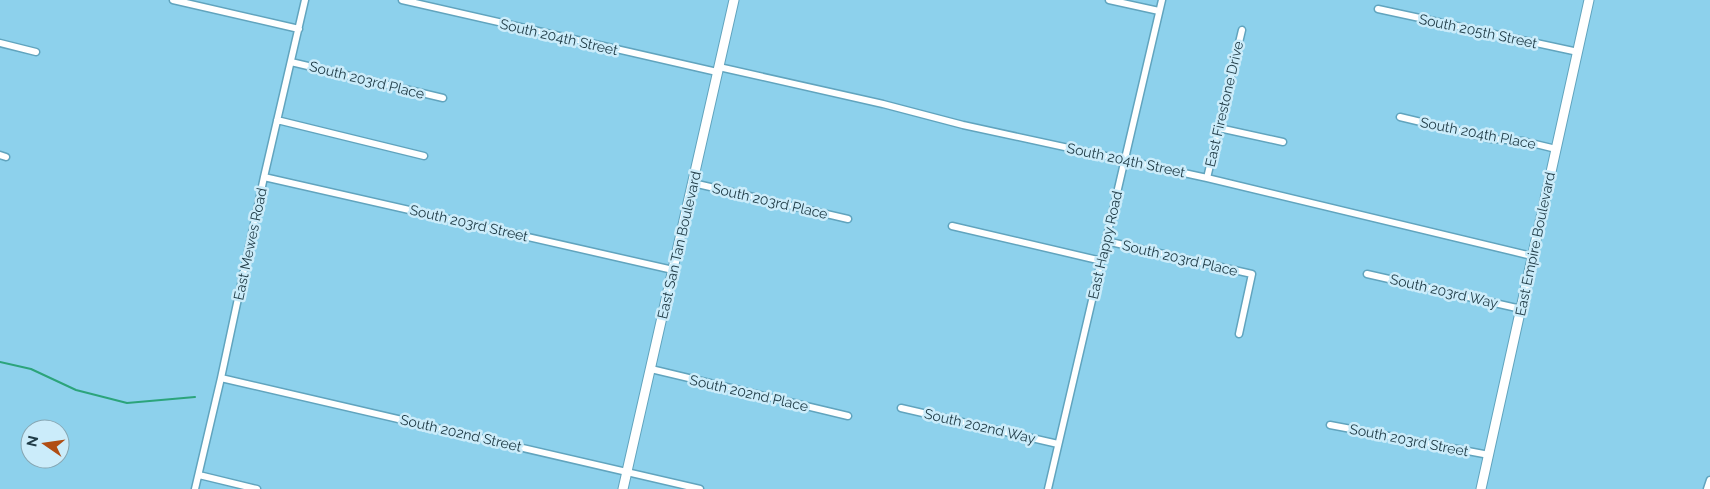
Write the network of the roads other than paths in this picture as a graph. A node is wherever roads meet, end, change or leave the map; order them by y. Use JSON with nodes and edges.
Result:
{"nodes":[{"id":1,"x":173,"y":0,"type":"edge"},
{"id":2,"x":305,"y":0,"type":"edge"},
{"id":3,"x":402,"y":0,"type":"edge"},
{"id":4,"x":734,"y":0,"type":"edge"},
{"id":5,"x":1109,"y":0,"type":"edge"},
{"id":6,"x":1162,"y":0,"type":"edge"},
{"id":7,"x":1589,"y":0,"type":"edge"},
{"id":8,"x":1378,"y":9,"type":"dead end"},
{"id":9,"x":1160,"y":11,"type":"junction"},
{"id":10,"x":299,"y":29,"type":"junction"},
{"id":11,"x":1242,"y":30,"type":"dead end"},
{"id":12,"x":0,"y":44,"type":"edge"},
{"id":13,"x":36,"y":52,"type":"dead end"},
{"id":14,"x":1578,"y":52,"type":"junction"},
{"id":15,"x":291,"y":62,"type":"junction"},
{"id":16,"x":718,"y":70,"type":"junction"},
{"id":17,"x":443,"y":98,"type":"dead end"},
{"id":18,"x":1400,"y":117,"type":"dead end"},
{"id":19,"x":278,"y":120,"type":"junction"},
{"id":20,"x":1219,"y":128,"type":"junction"},
{"id":21,"x":1283,"y":142,"type":"dead end"},
{"id":22,"x":1556,"y":149,"type":"junction"},
{"id":23,"x":424,"y":156,"type":"dead end"},
{"id":24,"x":1124,"y":160,"type":"junction"},
{"id":25,"x":264,"y":177,"type":"junction"},
{"id":26,"x":1207,"y":178,"type":"junction"},
{"id":27,"x":693,"y":183,"type":"junction"},
{"id":28,"x":848,"y":219,"type":"dead end"},
{"id":29,"x":952,"y":226,"type":"dead end"},
{"id":30,"x":1106,"y":240,"type":"junction"},
{"id":31,"x":1532,"y":256,"type":"junction"},
{"id":32,"x":1102,"y":261,"type":"junction"},
{"id":33,"x":673,"y":270,"type":"junction"},
{"id":34,"x":1366,"y":274,"type":"dead end"},
{"id":35,"x":1521,"y":309,"type":"junction"},
{"id":36,"x":1239,"y":334,"type":"dead end"},
{"id":37,"x":651,"y":370,"type":"junction"},
{"id":38,"x":221,"y":378,"type":"junction"},
{"id":39,"x":901,"y":408,"type":"dead end"},
{"id":40,"x":848,"y":416,"type":"dead end"},
{"id":41,"x":1330,"y":425,"type":"dead end"},
{"id":42,"x":1058,"y":444,"type":"junction"},
{"id":43,"x":1489,"y":455,"type":"junction"},
{"id":44,"x":627,"y":471,"type":"junction"},
{"id":45,"x":199,"y":475,"type":"junction"},
{"id":46,"x":1710,"y":480,"type":"edge"},
{"id":47,"x":195,"y":489,"type":"edge"},
{"id":48,"x":257,"y":489,"type":"edge"},
{"id":49,"x":623,"y":489,"type":"edge"},
{"id":50,"x":700,"y":489,"type":"edge"},
{"id":51,"x":1048,"y":489,"type":"edge"},
{"id":52,"x":1482,"y":489,"type":"edge"},
{"id":53,"x":1707,"y":489,"type":"edge"}],
"edges":[{"from":1,"to":10,"type":"street"},
{"from":2,"to":10,"type":"street","name":"East Mewes Road"},
{"from":3,"to":16,"type":"street","name":"South 204th Street"},
{"from":4,"to":16,"type":"main road","name":"East San Tan Boulevard"},
{"from":5,"to":9,"type":"street"},
{"from":6,"to":9,"type":"street","name":"East Happy Road"},
{"from":7,"to":14,"type":"main road","name":"East Empire Boulevard"},
{"from":8,"to":14,"type":"street","name":"South 205th Street"},
{"from":9,"to":24,"type":"street","name":"East Happy Road"},
{"from":10,"to":15,"type":"street","name":"East Mewes Road"},
{"from":11,"to":20,"type":"street","name":"East Firestone Drive"},
{"from":12,"to":13,"type":"street"},
{"from":14,"to":22,"type":"main road","name":"East Empire Boulevard"},
{"from":15,"to":17,"type":"street","name":"South 203rd Place"},
{"from":15,"to":19,"type":"street","name":"East Mewes Road"},
{"from":16,"to":24,"type":"street","name":"South 204th Street"},
{"from":16,"to":27,"type":"main road","name":"East San Tan Boulevard"},
{"from":18,"to":22,"type":"street","name":"South 204th Place"},
{"from":19,"to":23,"type":"street"},
{"from":19,"to":25,"type":"street","name":"East Mewes Road"},
{"from":20,"to":21,"type":"street"},
{"from":20,"to":26,"type":"street","name":"East Firestone Drive"},
{"from":22,"to":31,"type":"main road","name":"East Empire Boulevard"},
{"from":24,"to":26,"type":"street","name":"South 204th Street"},
{"from":24,"to":30,"type":"street","name":"East Happy Road"},
{"from":25,"to":33,"type":"street","name":"South 203rd Street"},
{"from":25,"to":38,"type":"street","name":"East Mewes Road"},
{"from":26,"to":31,"type":"street","name":"South 204th Street"},
{"from":27,"to":28,"type":"street","name":"South 203rd Place"},
{"from":27,"to":33,"type":"main road","name":"East San Tan Boulevard"},
{"from":29,"to":32,"type":"street","name":"South 203rd Place"},
{"from":30,"to":32,"type":"street","name":"East Happy Road"},
{"from":30,"to":36,"type":"street","name":"South 203rd Place"},
{"from":31,"to":35,"type":"main road","name":"East Empire Boulevard"},
{"from":32,"to":42,"type":"street","name":"East Happy Road"},
{"from":33,"to":37,"type":"main road","name":"East San Tan Boulevard"},
{"from":34,"to":35,"type":"street","name":"South 203rd Way"},
{"from":35,"to":43,"type":"main road","name":"East Empire Boulevard"},
{"from":37,"to":40,"type":"street","name":"South 202nd Place"},
{"from":37,"to":44,"type":"main road","name":"East San Tan Boulevard"},
{"from":38,"to":44,"type":"street","name":"South 202nd Street"},
{"from":38,"to":45,"type":"street","name":"East Mewes Road"},
{"from":39,"to":42,"type":"street","name":"South 202nd Way"},
{"from":41,"to":43,"type":"street","name":"South 203rd Street"},
{"from":42,"to":51,"type":"street","name":"East Happy Road"},
{"from":43,"to":52,"type":"main road","name":"East Empire Boulevard"},
{"from":44,"to":49,"type":"main road","name":"East San Tan Boulevard"},
{"from":44,"to":50,"type":"street","name":"South 202nd Street"},
{"from":45,"to":47,"type":"street","name":"East Mewes Road"},
{"from":45,"to":48,"type":"street"},
{"from":46,"to":53,"type":"street"}]}
